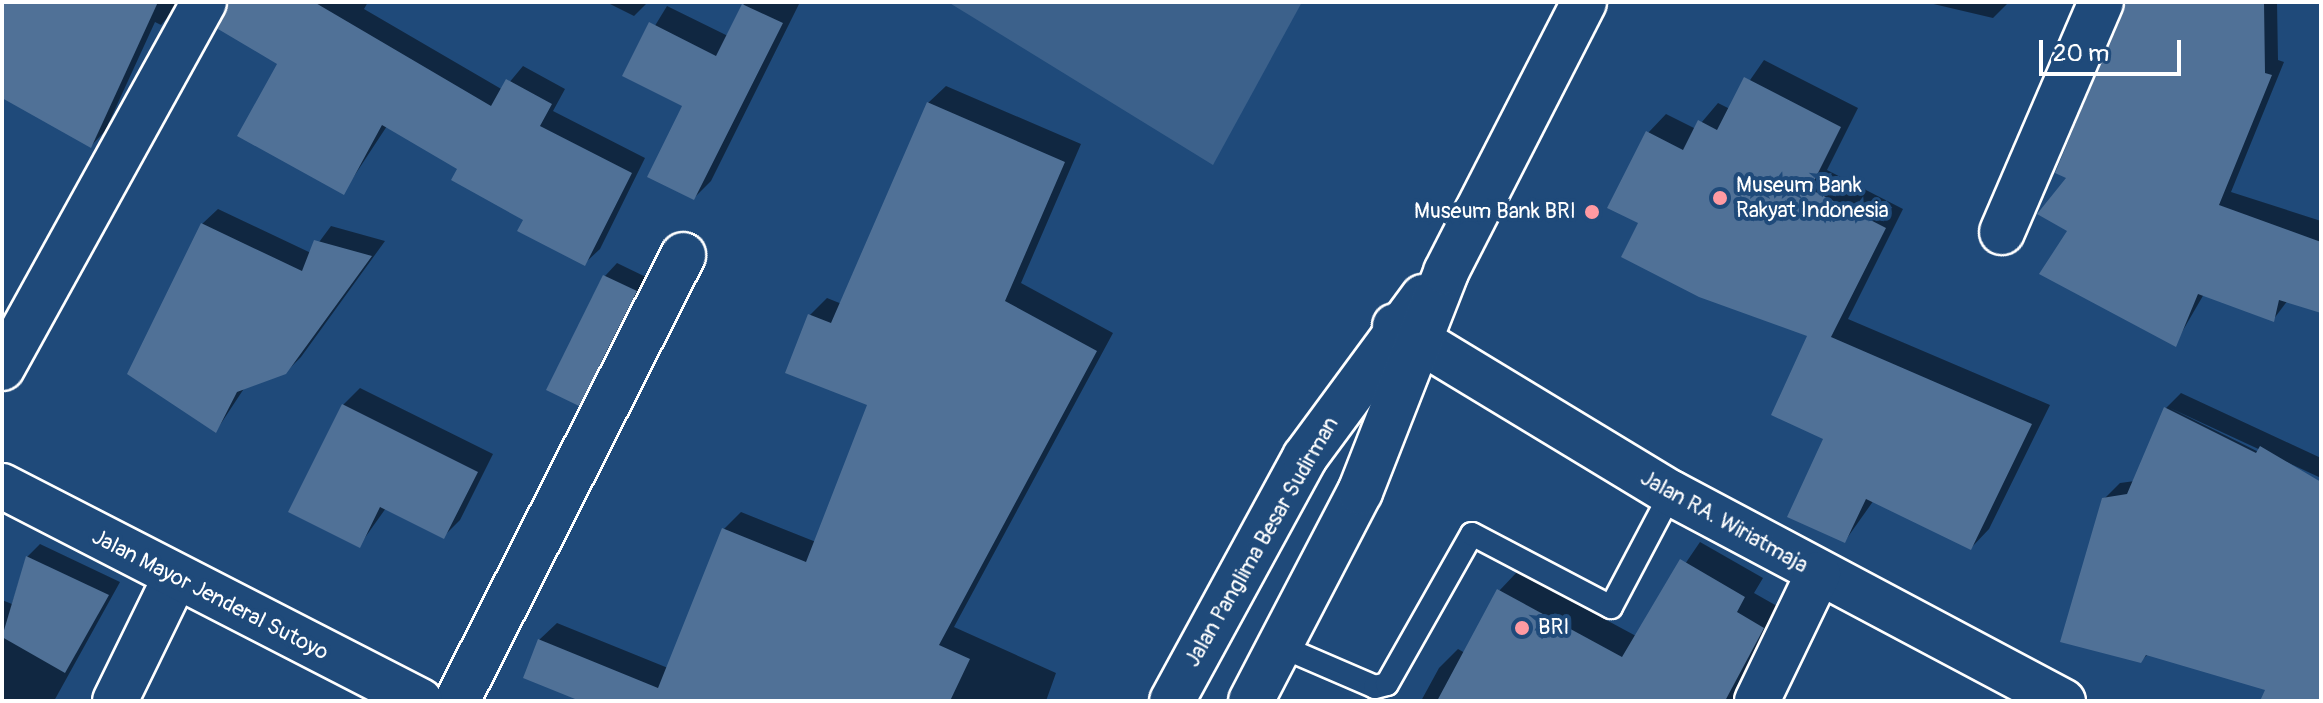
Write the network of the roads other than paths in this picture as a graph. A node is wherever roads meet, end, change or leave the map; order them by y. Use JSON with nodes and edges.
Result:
{"nodes":[{"id":1,"x":204,"y":2,"type":"edge"},
{"id":2,"x":1584,"y":2,"type":"edge"},
{"id":3,"x":2101,"y":2,"type":"edge"},
{"id":4,"x":2002,"y":232,"type":"dead end"},
{"id":5,"x":683,"y":255,"type":"dead end"},
{"id":6,"x":1406,"y":336,"type":"junction"},
{"id":7,"x":2,"y":368,"type":"edge"},
{"id":8,"x":2,"y":486,"type":"edge"},
{"id":9,"x":1671,"y":493,"type":"junction"},
{"id":10,"x":1818,"y":574,"type":"junction"},
{"id":11,"x":174,"y":580,"type":"junction"},
{"id":12,"x":1280,"y":646,"type":"junction"},
{"id":13,"x":115,"y":701,"type":"edge"},
{"id":14,"x":420,"y":701,"type":"edge"},
{"id":15,"x":457,"y":701,"type":"edge"},
{"id":16,"x":1172,"y":701,"type":"edge"},
{"id":17,"x":1251,"y":701,"type":"edge"},
{"id":18,"x":1757,"y":701,"type":"edge"},
{"id":19,"x":2063,"y":701,"type":"edge"}],
"edges":[{"from":1,"to":7,"type":"street"},
{"from":2,"to":6,"type":"street","name":"Jalan Panglima Besar Sudirman"},
{"from":3,"to":4,"type":"street"},
{"from":5,"to":15,"type":"street"},
{"from":6,"to":9,"type":"street","name":"Jalan RA. Wiriatmaja"},
{"from":6,"to":12,"type":"street","name":"Jalan Panglima Besar Sudirman"},
{"from":6,"to":16,"type":"street","name":"Jalan Panglima Besar Sudirman"},
{"from":8,"to":11,"type":"street","name":"Jalan Mayor Jenderal Sutoyo"},
{"from":9,"to":10,"type":"street","name":"Jalan RA. Wiriatmaja"},
{"from":9,"to":12,"type":"lane"},
{"from":10,"to":18,"type":"street"},
{"from":10,"to":19,"type":"street","name":"Jalan RA. Wiriatmaja"},
{"from":11,"to":13,"type":"street"},
{"from":11,"to":14,"type":"street","name":"Jalan Mayor Jenderal Sutoyo"},
{"from":12,"to":17,"type":"street","name":"Jalan Panglima Besar Sudirman"}]}
